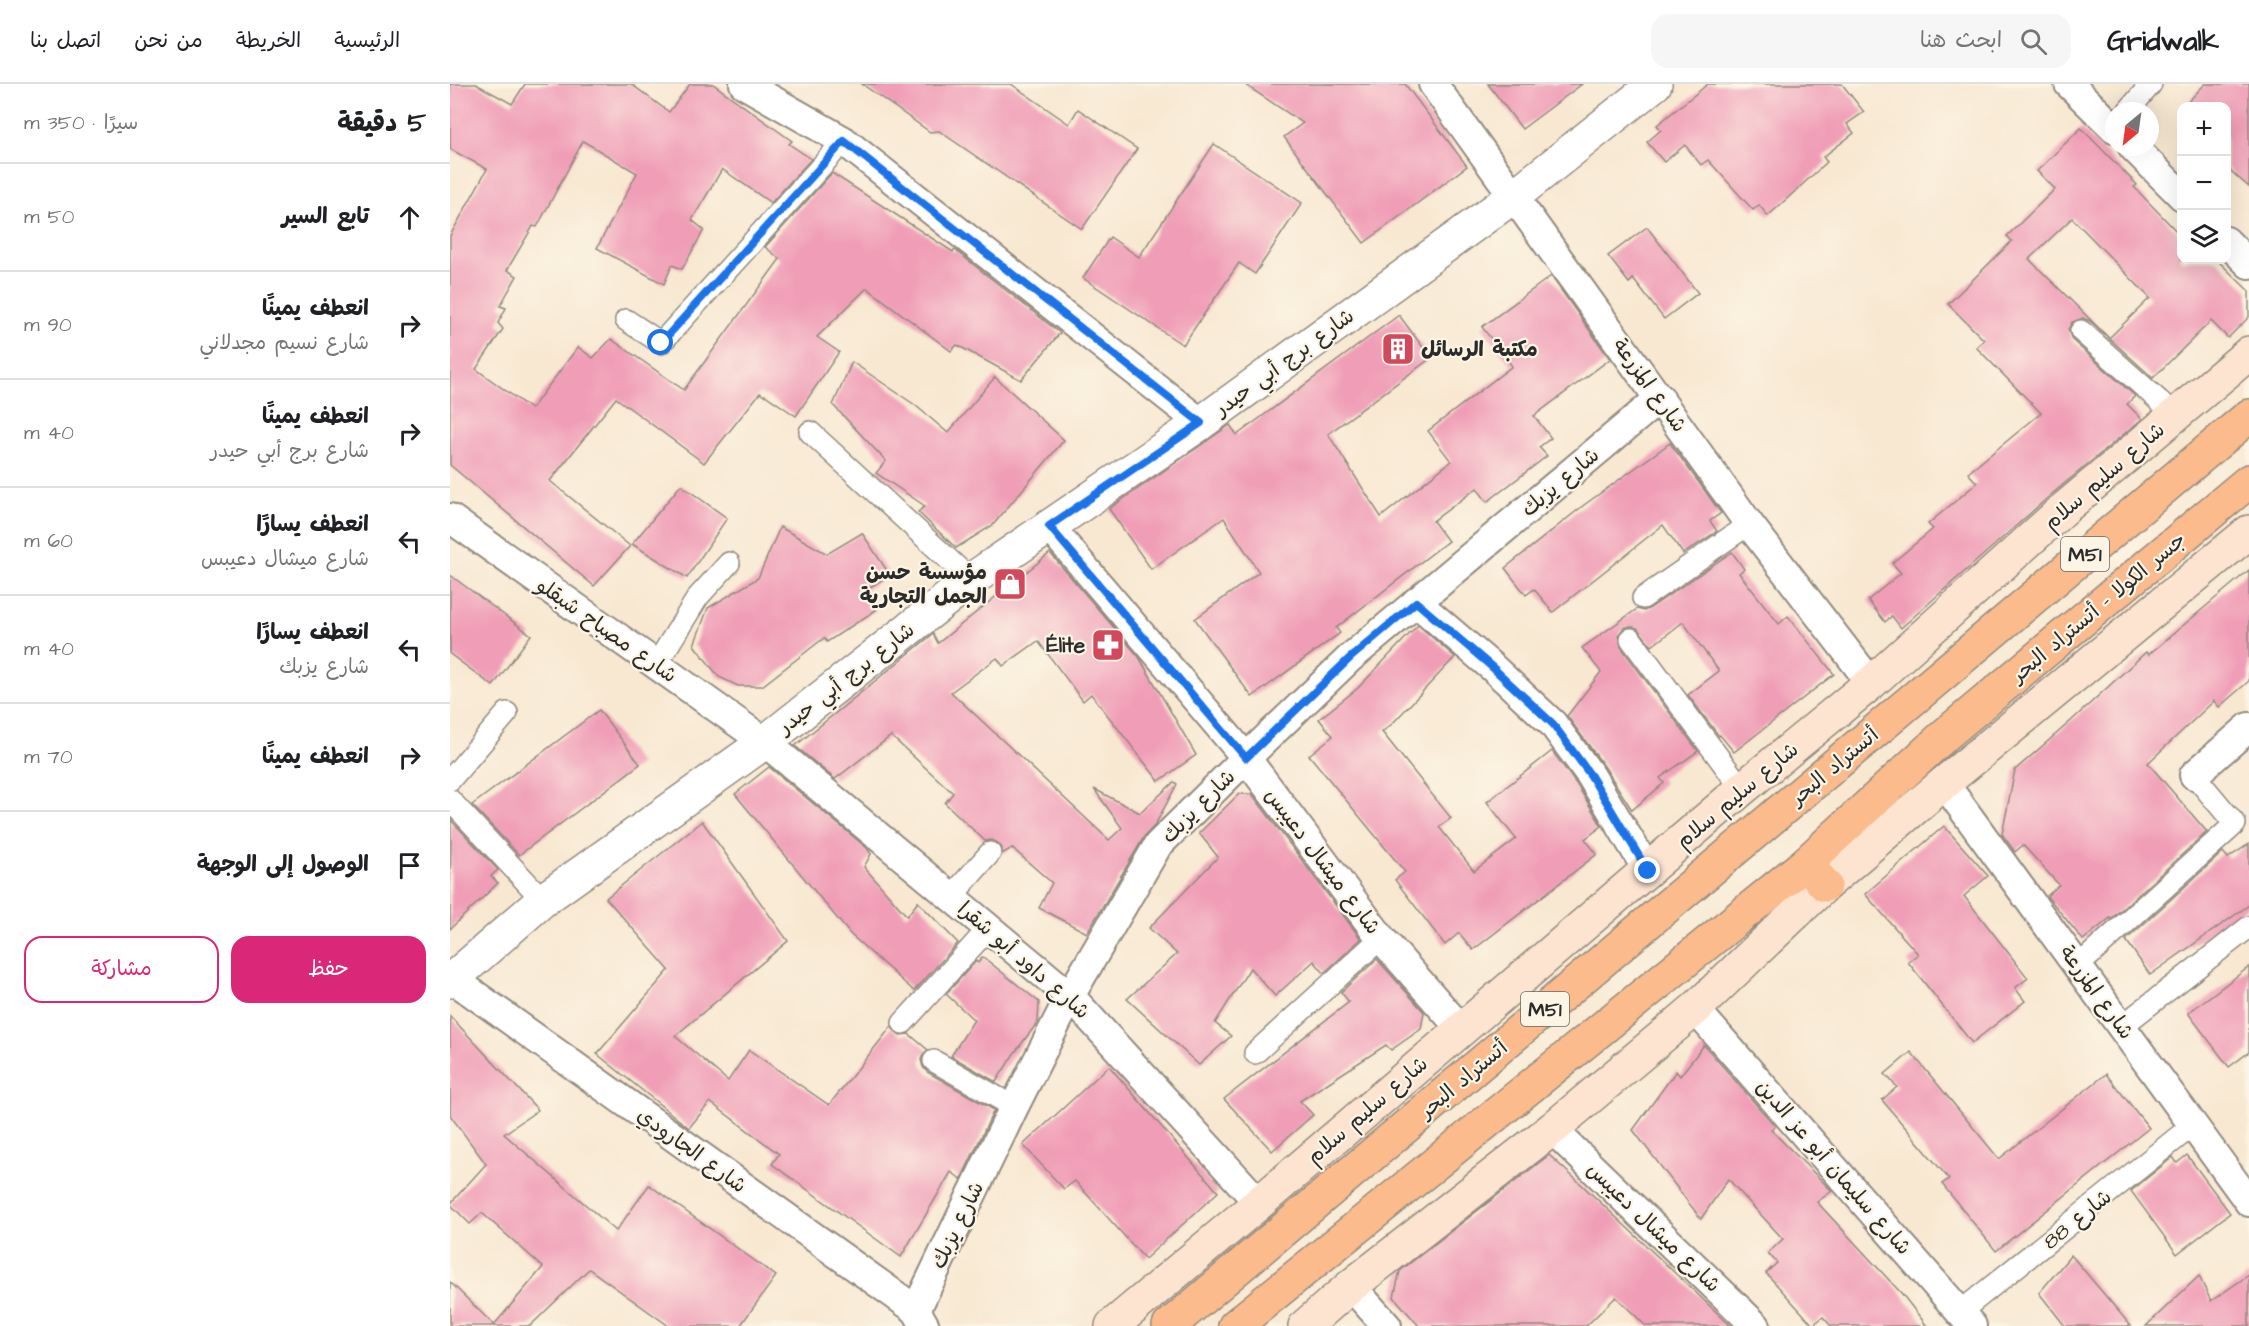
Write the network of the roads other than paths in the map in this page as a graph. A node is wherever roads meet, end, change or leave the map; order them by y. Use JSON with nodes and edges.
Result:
{"nodes":[{"id":1,"x":744,"y":84,"type":"edge"},
{"id":2,"x":1433,"y":84,"type":"edge"},
{"id":3,"x":1655,"y":84,"type":"edge"},
{"id":4,"x":2069,"y":84,"type":"edge"},
{"id":5,"x":2151,"y":84,"type":"edge"},
{"id":6,"x":2136,"y":102,"type":"edge"},
{"id":7,"x":2105,"y":118,"type":"edge"},
{"id":8,"x":844,"y":141,"type":"junction"},
{"id":9,"x":2142,"y":156,"type":"edge"},
{"id":10,"x":2177,"y":192,"type":"edge"},
{"id":11,"x":1514,"y":196,"type":"junction"},
{"id":12,"x":2231,"y":246,"type":"edge"},
{"id":13,"x":2249,"y":264,"type":"edge"},
{"id":14,"x":626,"y":320,"type":"dead end"},
{"id":15,"x":2081,"y":331,"type":"dead end"},
{"id":16,"x":2249,"y":353,"type":"edge"},
{"id":17,"x":1660,"y":398,"type":"junction"},
{"id":18,"x":2175,"y":415,"type":"junction"},
{"id":19,"x":2249,"y":416,"type":"edge"},
{"id":20,"x":1201,"y":423,"type":"junction"},
{"id":21,"x":810,"y":432,"type":"dead end"},
{"id":22,"x":2249,"y":481,"type":"edge"},
{"id":23,"x":452,"y":523,"type":"edge"},
{"id":24,"x":1749,"y":524,"type":"junction"},
{"id":25,"x":1049,"y":526,"type":"junction"},
{"id":26,"x":2249,"y":531,"type":"edge"},
{"id":27,"x":729,"y":563,"type":"dead end"},
{"id":28,"x":971,"y":580,"type":"junction"},
{"id":29,"x":1643,"y":598,"type":"dead end"},
{"id":30,"x":1416,"y":602,"type":"junction"},
{"id":31,"x":1631,"y":639,"type":"dead end"},
{"id":32,"x":656,"y":665,"type":"junction"},
{"id":33,"x":1871,"y":683,"type":"junction"},
{"id":34,"x":507,"y":713,"type":"dead end"},
{"id":35,"x":2249,"y":727,"type":"edge"},
{"id":36,"x":765,"y":742,"type":"junction"},
{"id":37,"x":1246,"y":758,"type":"junction"},
{"id":38,"x":2194,"y":775,"type":"joint"},
{"id":39,"x":450,"y":780,"type":"edge"},
{"id":40,"x":1944,"y":783,"type":"junction"},
{"id":41,"x":1742,"y":789,"type":"junction"},
{"id":42,"x":450,"y":800,"type":"edge"},
{"id":43,"x":990,"y":852,"type":"dead end"},
{"id":44,"x":1648,"y":871,"type":"junction"},
{"id":45,"x":1816,"y":874,"type":"junction"},
{"id":46,"x":951,"y":897,"type":"junction"},
{"id":47,"x":543,"y":900,"type":"junction"},
{"id":48,"x":2249,"y":927,"type":"edge"},
{"id":49,"x":989,"y":928,"type":"junction"},
{"id":50,"x":1381,"y":938,"type":"junction"},
{"id":51,"x":2078,"y":966,"type":"junction"},
{"id":52,"x":451,"y":979,"type":"edge"},
{"id":53,"x":1070,"y":996,"type":"junction"},
{"id":54,"x":1695,"y":1009,"type":"junction"},
{"id":55,"x":903,"y":1023,"type":"dead end"},
{"id":56,"x":2122,"y":1026,"type":"junction"},
{"id":57,"x":1461,"y":1029,"type":"junction"},
{"id":58,"x":1256,"y":1053,"type":"dead end"},
{"id":59,"x":934,"y":1061,"type":"dead end"},
{"id":60,"x":1014,"y":1107,"type":"junction"},
{"id":61,"x":2193,"y":1125,"type":"junction"},
{"id":62,"x":1552,"y":1129,"type":"junction"},
{"id":63,"x":2249,"y":1202,"type":"edge"},
{"id":64,"x":1259,"y":1203,"type":"junction"},
{"id":65,"x":1351,"y":1286,"type":"junction"},
{"id":66,"x":921,"y":1318,"type":"edge"},
{"id":67,"x":1966,"y":1319,"type":"edge"},
{"id":68,"x":1112,"y":1326,"type":"edge"},
{"id":69,"x":1169,"y":1326,"type":"edge"},
{"id":70,"x":1235,"y":1326,"type":"edge"},
{"id":71,"x":1305,"y":1326,"type":"edge"},
{"id":72,"x":1387,"y":1326,"type":"edge"},
{"id":73,"x":1756,"y":1326,"type":"edge"}],
"edges":[{"from":1,"to":8,"type":"street"},
{"from":2,"to":11,"type":"street","name":"شارع المزرعة"},
{"from":3,"to":11,"type":"street","name":"شارع برج أبي حيدر"},
{"from":4,"to":7,"type":"street"},
{"from":5,"to":6,"type":"street"},
{"from":8,"to":14,"type":"street"},
{"from":8,"to":20,"type":"street"},
{"from":9,"to":10,"type":"street"},
{"from":11,"to":17,"type":"street","name":"شارع المزرعة"},
{"from":11,"to":20,"type":"street","name":"شارع برج أبي حيدر"},
{"from":12,"to":13,"type":"street"},
{"from":15,"to":18,"type":"street"},
{"from":16,"to":18,"type":"main road","name":"شارع سليم سلام"},
{"from":17,"to":24,"type":"street","name":"شارع المزرعة"},
{"from":17,"to":30,"type":"street","name":"شارع يزبك"},
{"from":18,"to":33,"type":"main road","name":"شارع سليم سلام"},
{"from":19,"to":69,"type":"highway","name":"أتستراد البحر","number":"M51"},
{"from":20,"to":25,"type":"street","name":"شارع برج أبي حيدر"},
{"from":21,"to":28,"type":"street"},
{"from":22,"to":45,"type":"highway","name":"جسر الكولا - أتستراد البحر","number":"M51"},
{"from":23,"to":32,"type":"street","name":"شارع مصباح شبقلو"},
{"from":24,"to":29,"type":"street"},
{"from":24,"to":33,"type":"street","name":"شارع المزرعة"},
{"from":25,"to":28,"type":"street","name":"شارع برج أبي حيدر"},
{"from":25,"to":37,"type":"street","name":"شارع ميشال دعيبس"},
{"from":26,"to":40,"type":"main road"},
{"from":27,"to":32,"type":"street"},
{"from":28,"to":36,"type":"street","name":"شارع برج أبي حيدر"},
{"from":30,"to":37,"type":"street","name":"شارع يزبك"},
{"from":30,"to":44,"type":"street"},
{"from":31,"to":41,"type":"street"},
{"from":32,"to":36,"type":"street","name":"شارع مصباح شبقلو"},
{"from":33,"to":41,"type":"main road","name":"شارع سليم سلام"},
{"from":34,"to":39,"type":"street"},
{"from":35,"to":38,"type":"street"},
{"from":36,"to":46,"type":"street","name":"شارع داود أبو شقرا"},
{"from":36,"to":47,"type":"street","name":"شارع برج أبي حيدر"},
{"from":37,"to":50,"type":"street","name":"شارع ميشال دعيبس"},
{"from":37,"to":53,"type":"street","name":"شارع يزبك"},
{"from":38,"to":51,"type":"street"},
{"from":40,"to":45,"type":"main road"},
{"from":40,"to":51,"type":"street","name":"شارع المزرعة"},
{"from":41,"to":44,"type":"main road","name":"شارع سليم سلام"},
{"from":42,"to":47,"type":"street"},
{"from":43,"to":46,"type":"street"},
{"from":44,"to":57,"type":"main road","name":"شارع سليم سلام"},
{"from":45,"to":54,"type":"main road"},
{"from":45,"to":70,"type":"highway","number":"M51"},
{"from":46,"to":49,"type":"street","name":"شارع داود أبو شقرا"},
{"from":47,"to":52,"type":"street","name":"شارع برج أبي حيدر"},
{"from":48,"to":56,"type":"street"},
{"from":49,"to":53,"type":"street","name":"شارع داود أبو شقرا"},
{"from":49,"to":55,"type":"street"},
{"from":50,"to":57,"type":"street","name":"شارع ميشال دعيبس"},
{"from":50,"to":58,"type":"street"},
{"from":51,"to":56,"type":"street","name":"شارع المزرعة"},
{"from":52,"to":66,"type":"street","name":"شارع الجارودي"},
{"from":53,"to":60,"type":"street","name":"شارع يزبك"},
{"from":53,"to":64,"type":"street","name":"شارع داود أبو شقرا"},
{"from":54,"to":62,"type":"main road"},
{"from":54,"to":67,"type":"street","name":"شارع سليمان أبو عز الدين"},
{"from":56,"to":61,"type":"street","name":"شارع المزرعة"},
{"from":57,"to":64,"type":"main road","name":"شارع سليم سلام"},
{"from":59,"to":60,"type":"street"},
{"from":60,"to":66,"type":"street","name":"شارع يزبك"},
{"from":61,"to":63,"type":"street","name":"شارع المزرعة"},
{"from":61,"to":67,"type":"street","name":"شارع 88"},
{"from":62,"to":65,"type":"main road"},
{"from":62,"to":73,"type":"street","name":"شارع ميشال دعيبس"},
{"from":64,"to":68,"type":"main road","name":"شارع سليم سلام"},
{"from":65,"to":71,"type":"main road"},
{"from":65,"to":72,"type":"street"}]}
